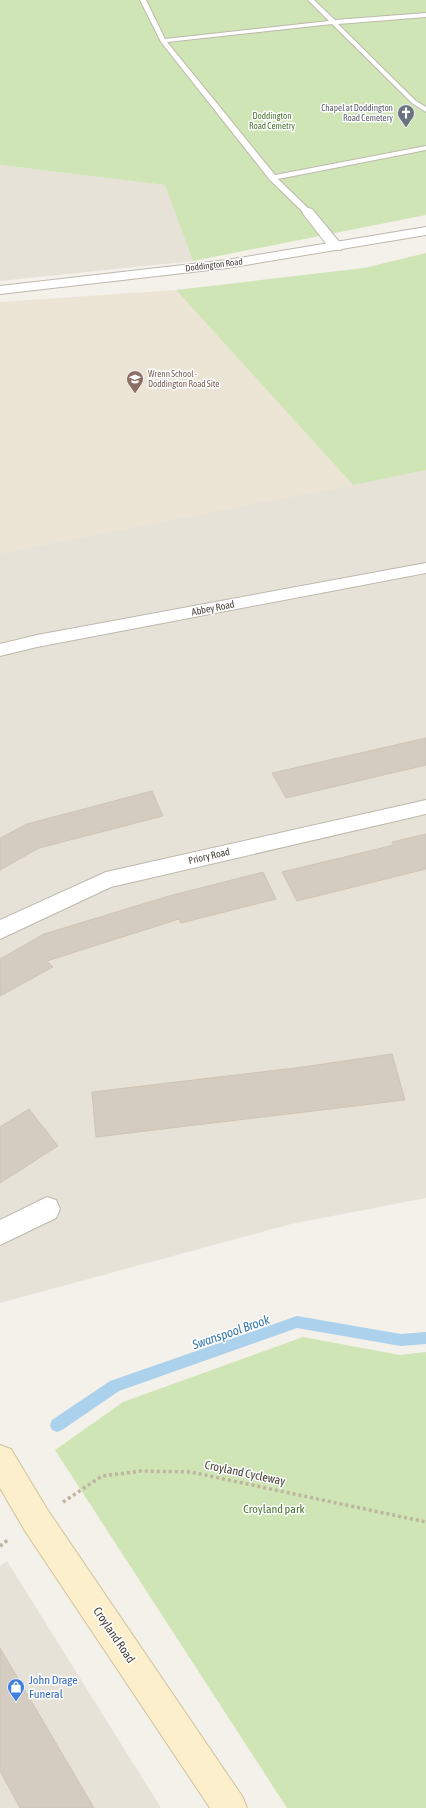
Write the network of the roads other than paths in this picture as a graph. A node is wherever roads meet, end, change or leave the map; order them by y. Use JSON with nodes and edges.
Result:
{"nodes":[{"id":1,"x":142,"y":0,"type":"edge"},
{"id":2,"x":311,"y":0,"type":"edge"},
{"id":3,"x":426,"y":14,"type":"edge"},
{"id":4,"x":335,"y":22,"type":"junction"},
{"id":5,"x":163,"y":41,"type":"junction"},
{"id":6,"x":426,"y":110,"type":"edge"},
{"id":7,"x":426,"y":148,"type":"edge"},
{"id":8,"x":274,"y":178,"type":"junction"},
{"id":9,"x":308,"y":212,"type":"joint"},
{"id":10,"x":426,"y":231,"type":"edge"},
{"id":11,"x":336,"y":247,"type":"junction"},
{"id":12,"x":0,"y":290,"type":"edge"},
{"id":13,"x":426,"y":568,"type":"edge"},
{"id":14,"x":0,"y":650,"type":"edge"},
{"id":15,"x":426,"y":807,"type":"edge"},
{"id":16,"x":0,"y":930,"type":"edge"},
{"id":17,"x":47,"y":1209,"type":"dead end"},
{"id":18,"x":0,"y":1233,"type":"edge"},
{"id":19,"x":0,"y":1460,"type":"edge"},
{"id":20,"x":230,"y":1808,"type":"edge"}],
"edges":[{"from":1,"to":5,"type":"lane"},
{"from":2,"to":4,"type":"lane"},
{"from":3,"to":4,"type":"lane"},
{"from":4,"to":5,"type":"lane"},
{"from":4,"to":6,"type":"lane"},
{"from":5,"to":8,"type":"lane"},
{"from":7,"to":8,"type":"lane"},
{"from":8,"to":9,"type":"lane"},
{"from":9,"to":11,"type":"street"},
{"from":10,"to":11,"type":"street","name":"Doddington Road"},
{"from":11,"to":12,"type":"street","name":"Doddington Road"},
{"from":13,"to":14,"type":"street","name":"Abbey Road"},
{"from":15,"to":16,"type":"street","name":"Priory Road"},
{"from":17,"to":18,"type":"street"},
{"from":19,"to":20,"type":"main road","name":"Croyland Road"}]}
